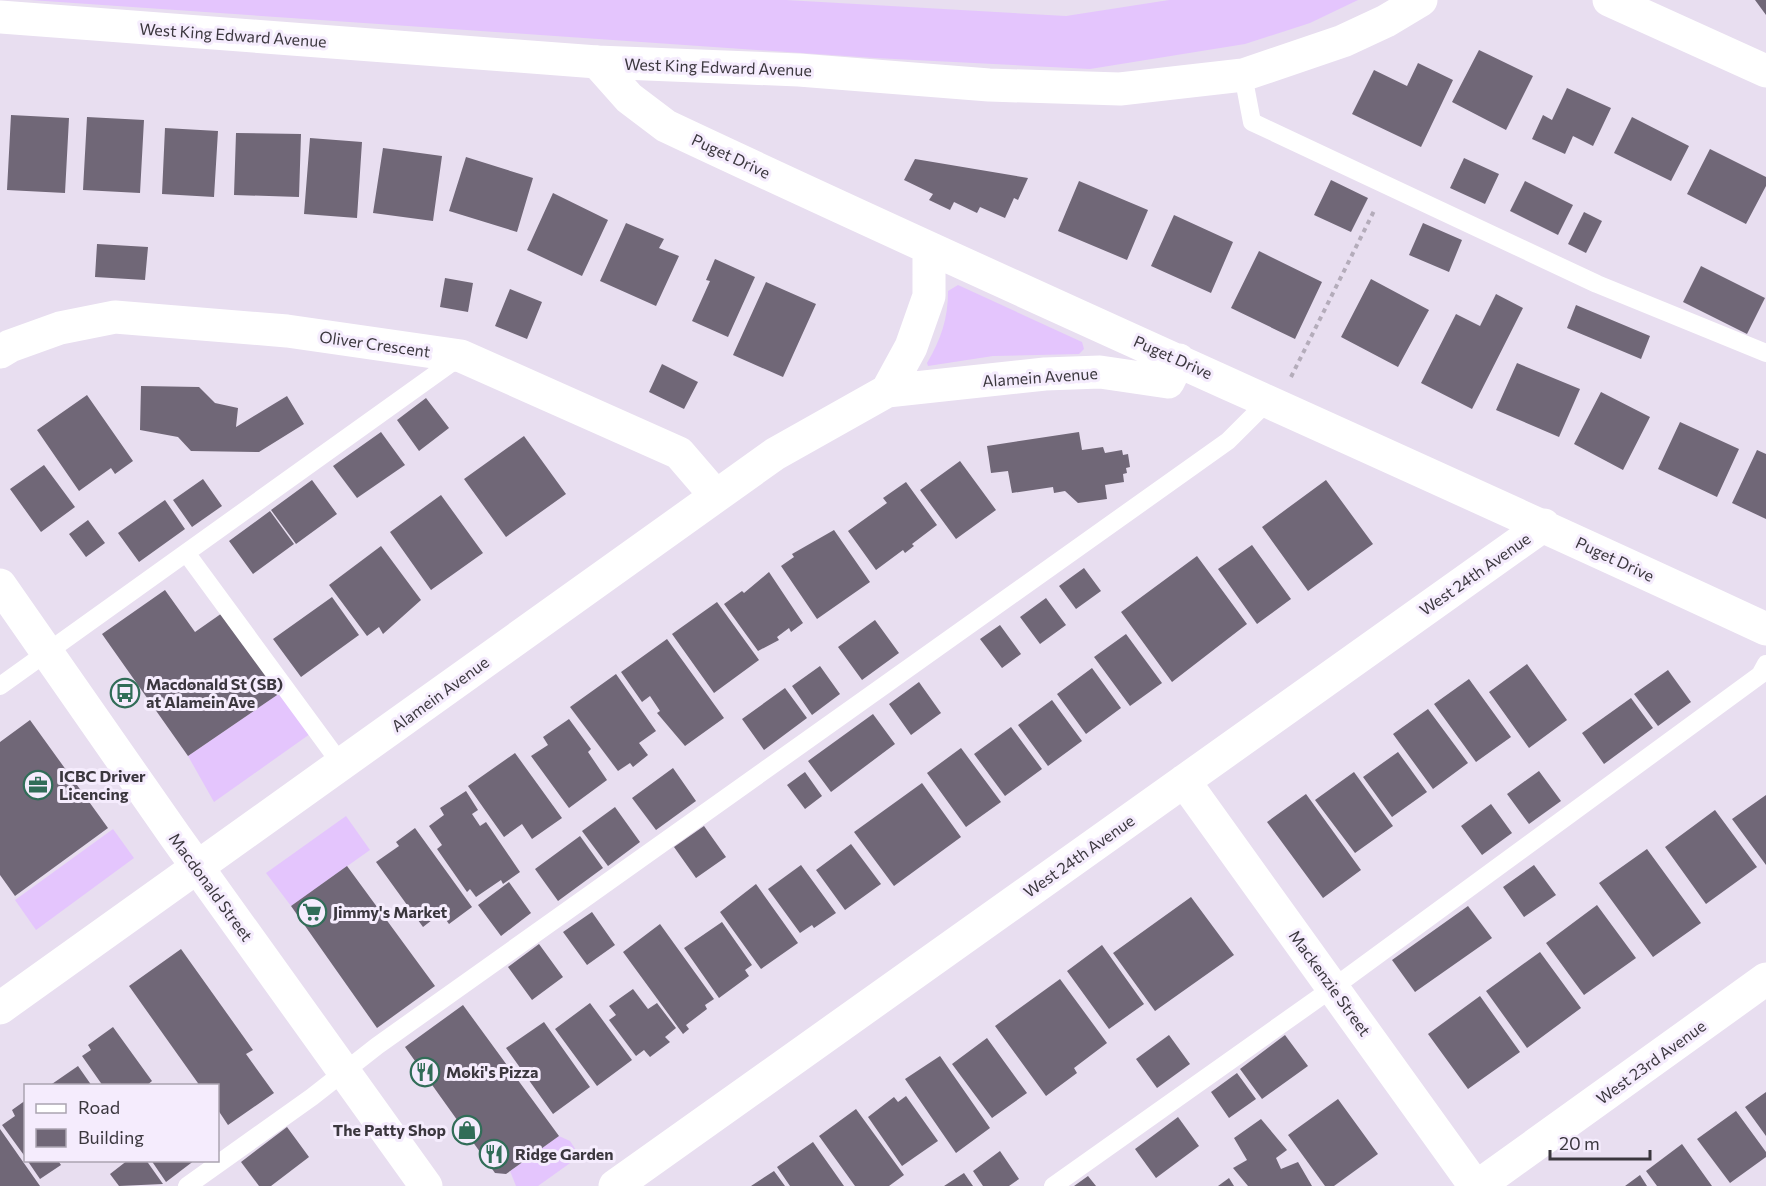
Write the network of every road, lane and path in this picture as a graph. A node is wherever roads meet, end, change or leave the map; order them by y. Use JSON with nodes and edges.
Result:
{"nodes":[{"id":1,"x":1421,"y":0,"type":"edge"},
{"id":2,"x":1610,"y":0,"type":"edge"},
{"id":3,"x":0,"y":17,"type":"edge"},
{"id":4,"x":597,"y":62,"type":"junction"},
{"id":5,"x":1766,"y":71,"type":"edge"},
{"id":6,"x":1243,"y":75,"type":"junction"},
{"id":7,"x":1386,"y":187,"type":"junction"},
{"id":8,"x":929,"y":250,"type":"junction"},
{"id":9,"x":0,"y":352,"type":"edge"},
{"id":10,"x":1766,"y":353,"type":"edge"},
{"id":11,"x":461,"y":357,"type":"junction"},
{"id":12,"x":1179,"y":360,"type":"junction"},
{"id":13,"x":887,"y":390,"type":"junction"},
{"id":14,"x":1278,"y":392,"type":"junction"},
{"id":15,"x":716,"y":496,"type":"junction"},
{"id":16,"x":1544,"y":525,"type":"junction"},
{"id":17,"x":186,"y":554,"type":"junction"},
{"id":18,"x":0,"y":585,"type":"edge"},
{"id":19,"x":1766,"y":629,"type":"edge"},
{"id":20,"x":48,"y":653,"type":"junction"},
{"id":21,"x":1766,"y":664,"type":"edge"},
{"id":22,"x":0,"y":686,"type":"edge"},
{"id":23,"x":341,"y":764,"type":"junction"},
{"id":24,"x":1184,"y":782,"type":"junction"},
{"id":25,"x":197,"y":868,"type":"junction"},
{"id":26,"x":1766,"y":980,"type":"edge"},
{"id":27,"x":1334,"y":987,"type":"junction"},
{"id":28,"x":0,"y":1008,"type":"edge"},
{"id":29,"x":345,"y":1071,"type":"junction"},
{"id":30,"x":187,"y":1186,"type":"edge"},
{"id":31,"x":426,"y":1186,"type":"edge"},
{"id":32,"x":615,"y":1186,"type":"edge"},
{"id":33,"x":1053,"y":1186,"type":"edge"},
{"id":34,"x":1476,"y":1186,"type":"edge"}],
"edges":[{"from":1,"to":6,"type":"street","name":"West King Edward Avenue"},
{"from":2,"to":5,"type":"street"},
{"from":3,"to":4,"type":"street","name":"West King Edward Avenue"},
{"from":4,"to":6,"type":"street","name":"West King Edward Avenue"},
{"from":4,"to":8,"type":"street","name":"Puget Drive"},
{"from":6,"to":7,"type":"lane"},
{"from":7,"to":10,"type":"lane"},
{"from":7,"to":14,"type":"path"},
{"from":8,"to":12,"type":"street","name":"Puget Drive"},
{"from":8,"to":13,"type":"street"},
{"from":9,"to":11,"type":"street","name":"Oliver Crescent"},
{"from":11,"to":15,"type":"street","name":"Oliver Crescent"},
{"from":11,"to":17,"type":"lane"},
{"from":12,"to":13,"type":"street","name":"Alamein Avenue"},
{"from":12,"to":14,"type":"street","name":"Puget Drive"},
{"from":13,"to":15,"type":"street","name":"Alamein Avenue"},
{"from":14,"to":16,"type":"street","name":"Puget Drive"},
{"from":14,"to":29,"type":"lane"},
{"from":15,"to":23,"type":"street","name":"Alamein Avenue"},
{"from":16,"to":19,"type":"street","name":"Puget Drive"},
{"from":16,"to":24,"type":"street","name":"West 24th Avenue"},
{"from":17,"to":20,"type":"lane"},
{"from":17,"to":23,"type":"lane"},
{"from":18,"to":20,"type":"street","name":"Macdonald Street"},
{"from":20,"to":22,"type":"lane"},
{"from":20,"to":25,"type":"street","name":"Macdonald Street"},
{"from":21,"to":27,"type":"lane"},
{"from":23,"to":25,"type":"street","name":"Alamein Avenue"},
{"from":24,"to":27,"type":"street","name":"Mackenzie Street"},
{"from":24,"to":32,"type":"street","name":"West 24th Avenue"},
{"from":25,"to":28,"type":"street","name":"Alamein Avenue"},
{"from":25,"to":29,"type":"street","name":"Macdonald Street"},
{"from":26,"to":34,"type":"street","name":"West 23rd Avenue"},
{"from":27,"to":33,"type":"lane"},
{"from":27,"to":34,"type":"street","name":"Mackenzie Street"},
{"from":29,"to":30,"type":"lane"},
{"from":29,"to":31,"type":"street","name":"Macdonald Street"}]}
